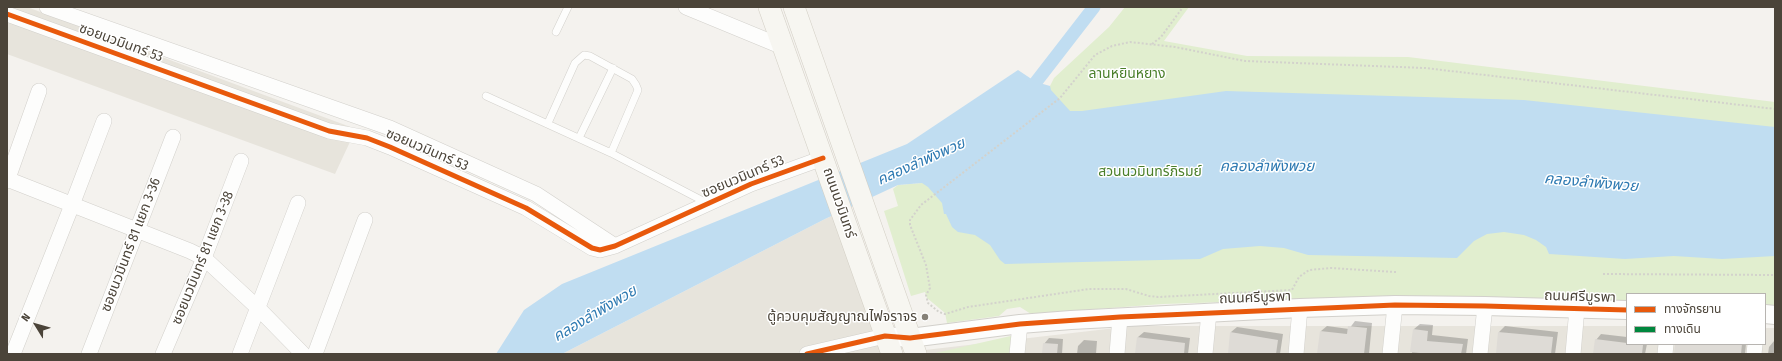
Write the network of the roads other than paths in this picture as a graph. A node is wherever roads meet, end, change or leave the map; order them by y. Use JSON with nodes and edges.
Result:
{"nodes":[{"id":1,"x":47,"y":7,"type":"edge"},
{"id":2,"x":568,"y":7,"type":"edge"},
{"id":3,"x":686,"y":7,"type":"edge"},
{"id":4,"x":769,"y":7,"type":"edge"},
{"id":5,"x":794,"y":7,"type":"edge"},
{"id":6,"x":7,"y":14,"type":"edge"},
{"id":7,"x":556,"y":32,"type":"dead end"},
{"id":8,"x":783,"y":47,"type":"junction"},
{"id":9,"x":613,"y":68,"type":"junction"},
{"id":10,"x":40,"y":91,"type":"dead end"},
{"id":11,"x":486,"y":96,"type":"dead end"},
{"id":12,"x":104,"y":122,"type":"dead end"},
{"id":13,"x":548,"y":123,"type":"junction"},
{"id":14,"x":173,"y":137,"type":"dead end"},
{"id":15,"x":579,"y":138,"type":"junction"},
{"id":16,"x":611,"y":152,"type":"junction"},
{"id":17,"x":241,"y":161,"type":"dead end"},
{"id":18,"x":825,"y":165,"type":"junction"},
{"id":19,"x":7,"y":180,"type":"edge"},
{"id":20,"x":298,"y":204,"type":"dead end"},
{"id":21,"x":709,"y":204,"type":"junction"},
{"id":22,"x":72,"y":205,"type":"junction"},
{"id":23,"x":364,"y":220,"type":"dead end"},
{"id":24,"x":137,"y":232,"type":"junction"},
{"id":25,"x":615,"y":246,"type":"junction"},
{"id":26,"x":204,"y":258,"type":"junction"},
{"id":27,"x":1395,"y":305,"type":"junction"},
{"id":28,"x":1485,"y":306,"type":"junction"},
{"id":29,"x":258,"y":308,"type":"junction"},
{"id":30,"x":1300,"y":308,"type":"junction"},
{"id":31,"x":1578,"y":308,"type":"junction"},
{"id":32,"x":1626,"y":310,"type":"edge"},
{"id":33,"x":1209,"y":312,"type":"junction"},
{"id":34,"x":1120,"y":317,"type":"junction"},
{"id":35,"x":1020,"y":324,"type":"junction"},
{"id":36,"x":888,"y":345,"type":"edge"},
{"id":37,"x":913,"y":346,"type":"edge"},
{"id":38,"x":821,"y":352,"type":"edge"},
{"id":39,"x":13,"y":354,"type":"edge"},
{"id":40,"x":89,"y":354,"type":"edge"},
{"id":41,"x":163,"y":354,"type":"edge"},
{"id":42,"x":240,"y":354,"type":"edge"},
{"id":43,"x":303,"y":354,"type":"edge"},
{"id":44,"x":315,"y":354,"type":"edge"},
{"id":45,"x":807,"y":354,"type":"edge"},
{"id":46,"x":1017,"y":354,"type":"edge"},
{"id":47,"x":1117,"y":354,"type":"edge"},
{"id":48,"x":1205,"y":354,"type":"edge"},
{"id":49,"x":1296,"y":354,"type":"edge"},
{"id":50,"x":1390,"y":354,"type":"edge"},
{"id":51,"x":1480,"y":354,"type":"edge"},
{"id":52,"x":1573,"y":354,"type":"edge"}],
"edges":[{"from":1,"to":25,"type":"street"},
{"from":2,"to":7,"type":"lane"},
{"from":3,"to":8,"type":"street"},
{"from":4,"to":8,"type":"main road","name":"ถนนนวมินทร์"},
{"from":5,"to":37,"type":"main road","name":"ถนนนวมินทร์"},
{"from":6,"to":25,"type":"street","name":"ซอยนวมินทร์ 53"},
{"from":8,"to":18,"type":"main road","name":"ถนนนวมินทร์"},
{"from":9,"to":13,"type":"lane"},
{"from":9,"to":15,"type":"lane"},
{"from":9,"to":16,"type":"lane"},
{"from":10,"to":19,"type":"street"},
{"from":11,"to":13,"type":"lane"},
{"from":12,"to":22,"type":"street"},
{"from":13,"to":15,"type":"lane"},
{"from":14,"to":24,"type":"street","name":"ซอยนวมินทร์ 81 แยก 3-36"},
{"from":15,"to":16,"type":"lane"},
{"from":16,"to":21,"type":"lane"},
{"from":17,"to":26,"type":"street","name":"ซอยนวมินทร์ 81 แยก 3-38"},
{"from":18,"to":21,"type":"street","name":"ซอยนวมินทร์ 53"},
{"from":18,"to":36,"type":"main road","name":"ถนนนวมินทร์"},
{"from":19,"to":22,"type":"street"},
{"from":20,"to":29,"type":"street"},
{"from":21,"to":25,"type":"street","name":"ซอยนวมินทร์ 53"},
{"from":22,"to":24,"type":"street"},
{"from":22,"to":39,"type":"street"},
{"from":23,"to":44,"type":"street"},
{"from":24,"to":26,"type":"street"},
{"from":24,"to":40,"type":"street","name":"ซอยนวมินทร์ 81 แยก 3-36"},
{"from":26,"to":29,"type":"street"},
{"from":26,"to":41,"type":"street","name":"ซอยนวมินทร์ 81 แยก 3-38"},
{"from":27,"to":28,"type":"street","name":"ถนนศรีบูรพา"},
{"from":27,"to":30,"type":"street","name":"ถนนศรีบูรพา"},
{"from":27,"to":50,"type":"street"},
{"from":28,"to":31,"type":"street","name":"ถนนศรีบูรพา"},
{"from":28,"to":51,"type":"street"},
{"from":29,"to":42,"type":"street"},
{"from":29,"to":43,"type":"street"},
{"from":30,"to":33,"type":"street","name":"ถนนศรีบูรพา"},
{"from":30,"to":49,"type":"street"},
{"from":31,"to":32,"type":"street","name":"ถนนศรีบูรพา"},
{"from":31,"to":52,"type":"street"},
{"from":33,"to":34,"type":"street","name":"ถนนศรีบูรพา"},
{"from":33,"to":48,"type":"street"},
{"from":34,"to":35,"type":"street","name":"ถนนศรีบูรพา"},
{"from":34,"to":47,"type":"street"},
{"from":35,"to":37,"type":"street","name":"ถนนศรีบูรพา"},
{"from":35,"to":46,"type":"street"},
{"from":36,"to":37,"type":"street","name":"ถนนศรีบูรพา"},
{"from":36,"to":38,"type":"street"},
{"from":38,"to":45,"type":"street"}]}
